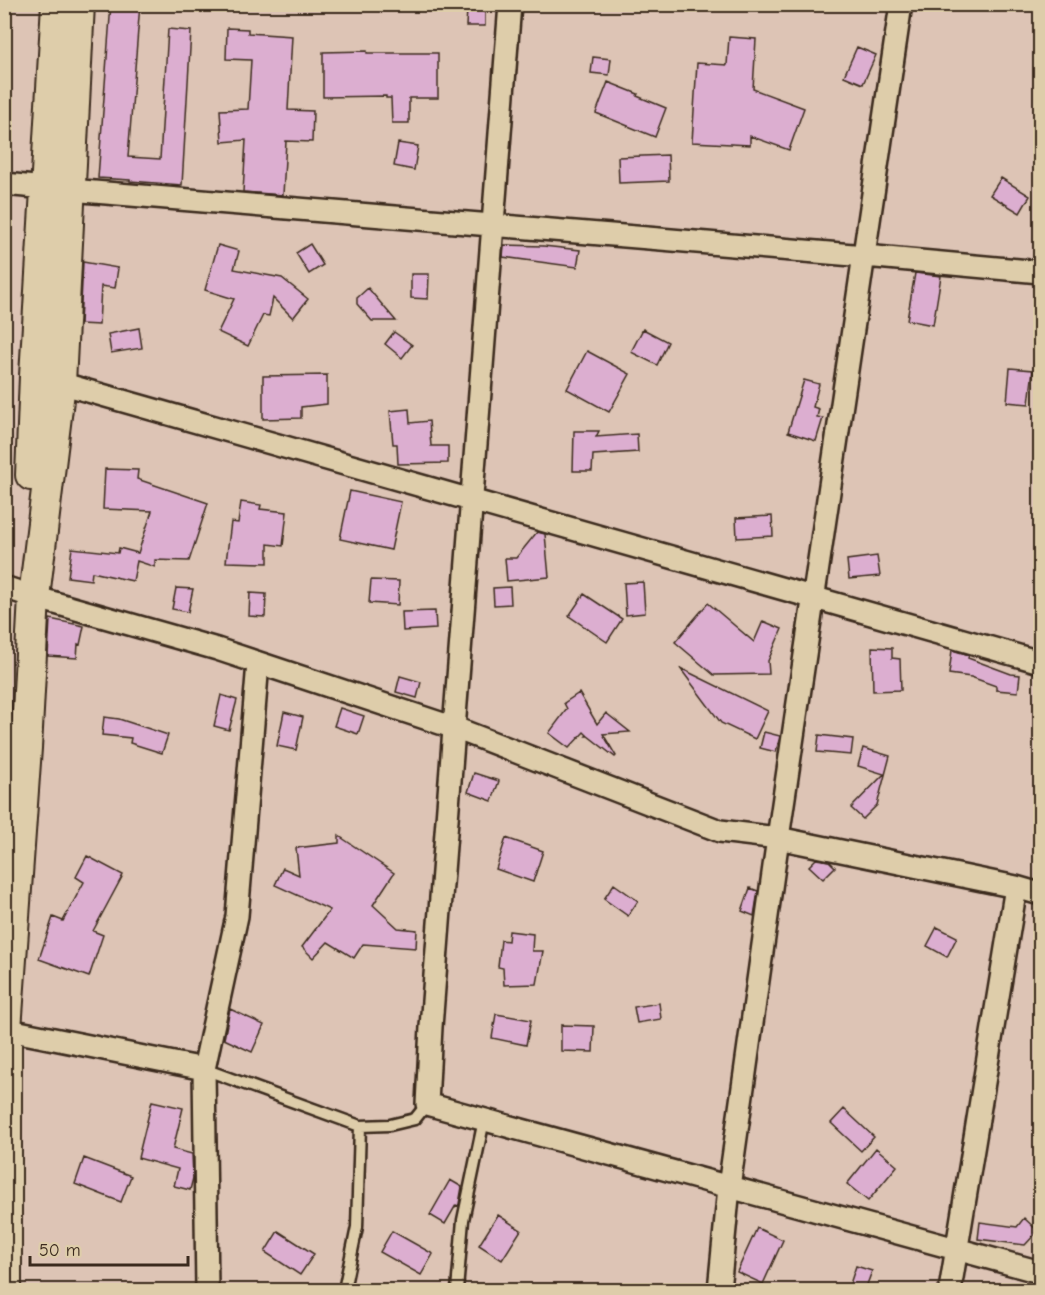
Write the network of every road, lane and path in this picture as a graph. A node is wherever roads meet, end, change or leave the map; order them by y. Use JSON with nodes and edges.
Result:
{"nodes":[{"id":1,"x":57,"y":4,"type":"edge"},
{"id":2,"x":80,"y":4,"type":"edge"},
{"id":3,"x":510,"y":4,"type":"edge"},
{"id":4,"x":901,"y":4,"type":"edge"},
{"id":5,"x":4,"y":183,"type":"edge"},
{"id":6,"x":58,"y":189,"type":"junction"},
{"id":7,"x":492,"y":226,"type":"junction"},
{"id":8,"x":865,"y":256,"type":"junction"},
{"id":9,"x":1041,"y":272,"type":"edge"},
{"id":10,"x":60,"y":383,"type":"junction"},
{"id":11,"x":472,"y":500,"type":"junction"},
{"id":12,"x":22,"y":593,"type":"edge"},
{"id":13,"x":814,"y":598,"type":"junction"},
{"id":14,"x":1041,"y":662,"type":"edge"},
{"id":15,"x":258,"y":663,"type":"junction"},
{"id":16,"x":454,"y":728,"type":"junction"},
{"id":17,"x":778,"y":838,"type":"junction"},
{"id":18,"x":4,"y":856,"type":"edge"},
{"id":19,"x":1016,"y":887,"type":"junction"},
{"id":20,"x":1041,"y":894,"type":"edge"},
{"id":21,"x":5,"y":1029,"type":"edge"},
{"id":22,"x":204,"y":1069,"type":"junction"},
{"id":23,"x":427,"y":1104,"type":"junction"},
{"id":24,"x":484,"y":1120,"type":"junction"},
{"id":25,"x":360,"y":1126,"type":"junction"},
{"id":26,"x":729,"y":1187,"type":"junction"},
{"id":27,"x":956,"y":1249,"type":"junction"},
{"id":28,"x":1041,"y":1272,"type":"edge"},
{"id":29,"x":6,"y":1290,"type":"edge"},
{"id":30,"x":207,"y":1290,"type":"edge"},
{"id":31,"x":344,"y":1290,"type":"edge"},
{"id":32,"x":457,"y":1290,"type":"edge"},
{"id":33,"x":719,"y":1290,"type":"edge"},
{"id":34,"x":950,"y":1290,"type":"edge"}],
"edges":[{"from":1,"to":6,"type":"street"},
{"from":2,"to":6,"type":"street"},
{"from":3,"to":7,"type":"street"},
{"from":4,"to":8,"type":"street"},
{"from":5,"to":6,"type":"street"},
{"from":6,"to":7,"type":"street"},
{"from":6,"to":10,"type":"street"},
{"from":6,"to":12,"type":"street"},
{"from":7,"to":8,"type":"street"},
{"from":7,"to":11,"type":"street"},
{"from":8,"to":9,"type":"street"},
{"from":8,"to":13,"type":"street"},
{"from":10,"to":11,"type":"street"},
{"from":10,"to":12,"type":"street"},
{"from":11,"to":13,"type":"street"},
{"from":11,"to":16,"type":"street"},
{"from":12,"to":15,"type":"street"},
{"from":12,"to":18,"type":"street"},
{"from":12,"to":21,"type":"street"},
{"from":13,"to":14,"type":"street"},
{"from":13,"to":17,"type":"street"},
{"from":15,"to":16,"type":"street"},
{"from":15,"to":22,"type":"street"},
{"from":16,"to":17,"type":"street"},
{"from":16,"to":23,"type":"street"},
{"from":17,"to":19,"type":"street"},
{"from":17,"to":26,"type":"street"},
{"from":19,"to":20,"type":"street"},
{"from":19,"to":27,"type":"street"},
{"from":21,"to":22,"type":"street"},
{"from":21,"to":29,"type":"street"},
{"from":22,"to":25,"type":"lane"},
{"from":22,"to":30,"type":"street"},
{"from":23,"to":24,"type":"street"},
{"from":23,"to":25,"type":"lane"},
{"from":24,"to":26,"type":"street"},
{"from":24,"to":32,"type":"lane"},
{"from":25,"to":31,"type":"lane"},
{"from":26,"to":27,"type":"street"},
{"from":26,"to":33,"type":"street"},
{"from":27,"to":28,"type":"street"},
{"from":27,"to":34,"type":"street"}]}
